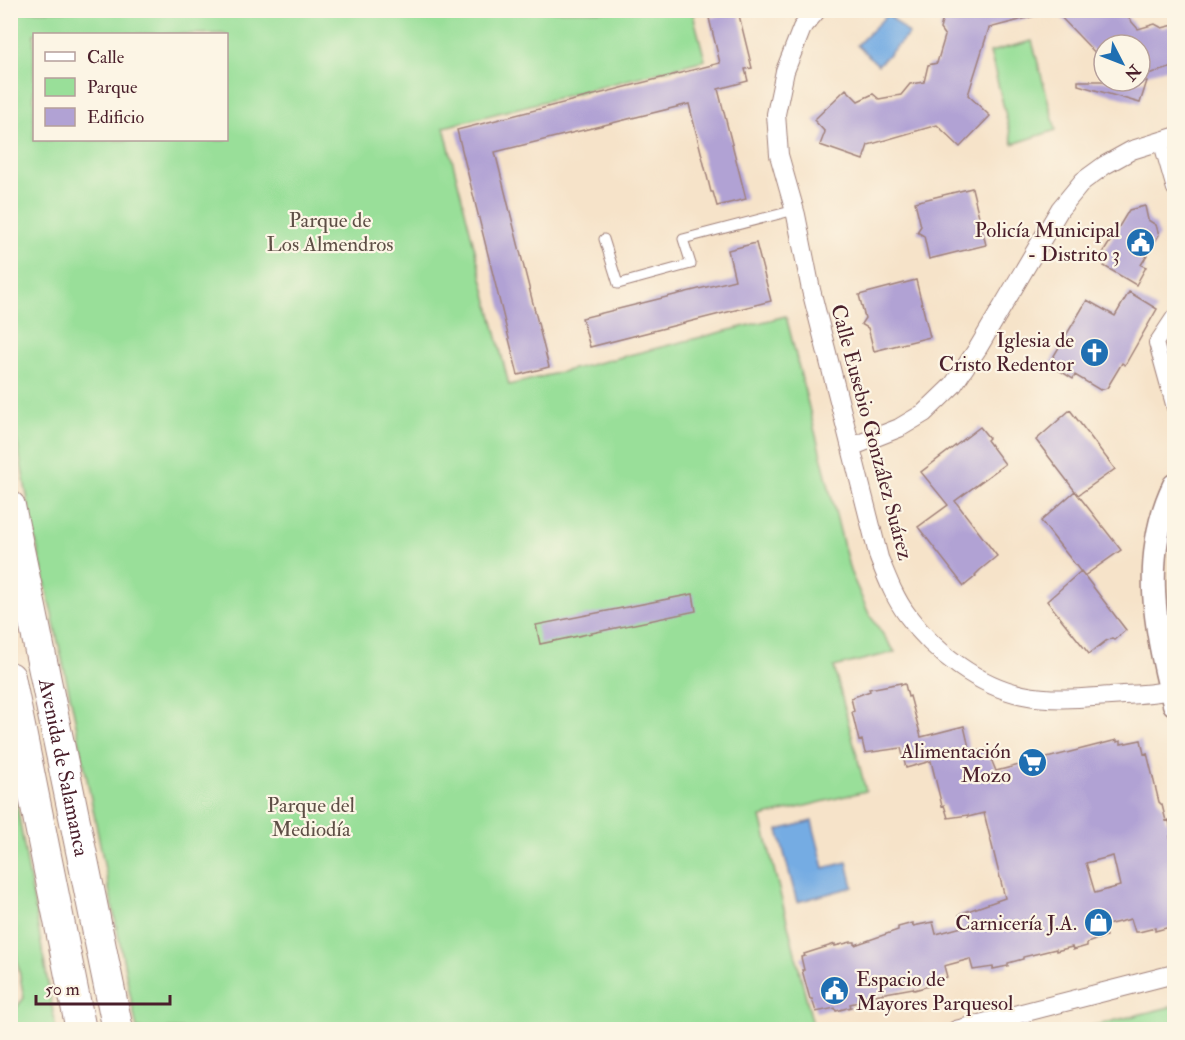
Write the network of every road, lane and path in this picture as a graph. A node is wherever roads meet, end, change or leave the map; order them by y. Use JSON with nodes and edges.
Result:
{"nodes":[{"id":1,"x":817,"y":10,"type":"edge"},
{"id":2,"x":1167,"y":139,"type":"edge"},
{"id":3,"x":1174,"y":189,"type":"edge"},
{"id":4,"x":795,"y":210,"type":"junction"},
{"id":5,"x":604,"y":239,"type":"dead end"},
{"id":6,"x":1174,"y":316,"type":"edge"},
{"id":7,"x":1174,"y":408,"type":"edge"},
{"id":8,"x":851,"y":447,"type":"junction"},
{"id":9,"x":1174,"y":485,"type":"edge"},
{"id":10,"x":10,"y":506,"type":"edge"},
{"id":11,"x":10,"y":677,"type":"edge"},
{"id":12,"x":1173,"y":695,"type":"edge"},
{"id":13,"x":1174,"y":974,"type":"edge"},
{"id":14,"x":81,"y":1029,"type":"edge"},
{"id":15,"x":118,"y":1029,"type":"edge"},
{"id":16,"x":956,"y":1029,"type":"edge"}],
"edges":[{"from":1,"to":4,"type":"street","name":"Calle Eusebio González Suárez"},
{"from":2,"to":3,"type":"street"},
{"from":2,"to":8,"type":"street"},
{"from":4,"to":5,"type":"lane"},
{"from":4,"to":8,"type":"street","name":"Calle Eusebio González Suárez"},
{"from":6,"to":7,"type":"street"},
{"from":8,"to":12,"type":"street","name":"Calle Eusebio González Suárez"},
{"from":9,"to":12,"type":"street"},
{"from":10,"to":15,"type":"highway","name":"Avenida de Salamanca"},
{"from":11,"to":14,"type":"highway","name":"Avenida de Salamanca"},
{"from":13,"to":16,"type":"street"}]}
